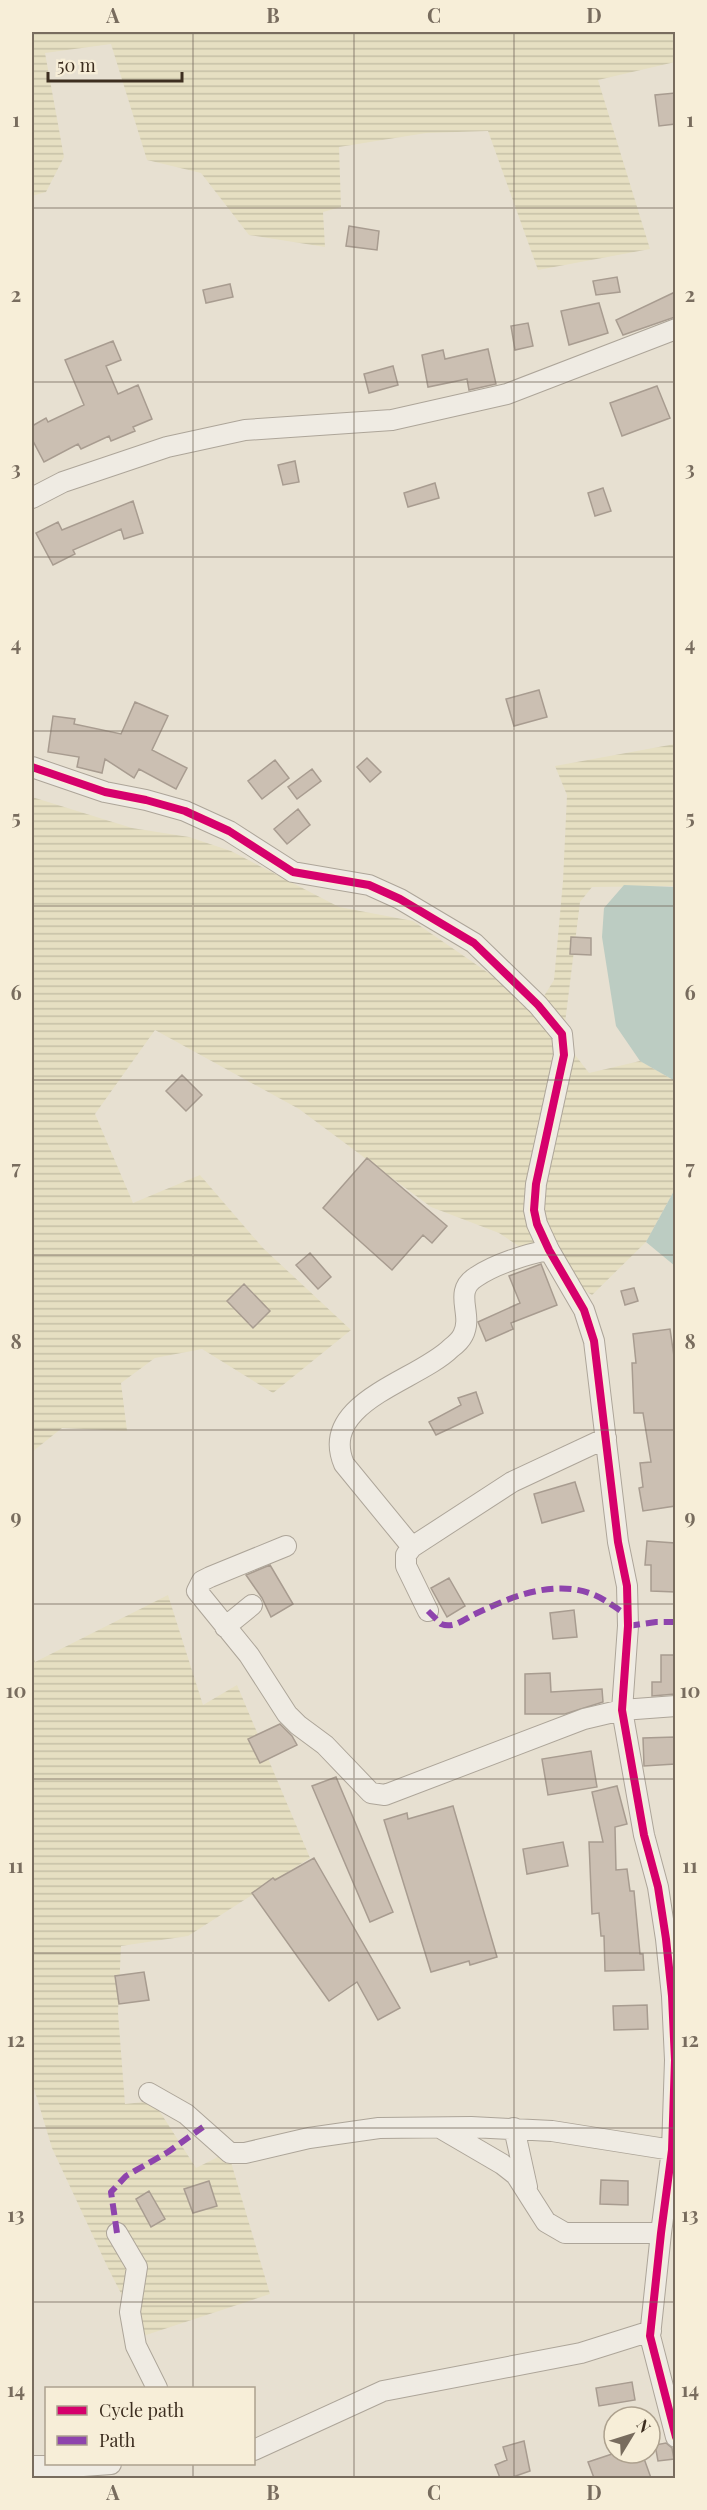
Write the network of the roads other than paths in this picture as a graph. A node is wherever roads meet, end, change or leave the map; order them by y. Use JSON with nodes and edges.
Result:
{"nodes":[{"id":1,"x":675,"y":329,"type":"edge"},
{"id":2,"x":32,"y":498,"type":"edge"},
{"id":3,"x":32,"y":767,"type":"edge"},
{"id":4,"x":549,"y":1250,"type":"junction"},
{"id":5,"x":606,"y":1438,"type":"junction"},
{"id":6,"x":286,"y":1546,"type":"dead end"},
{"id":7,"x":412,"y":1547,"type":"junction"},
{"id":8,"x":252,"y":1605,"type":"dead end"},
{"id":9,"x":428,"y":1611,"type":"dead end"},
{"id":10,"x":225,"y":1627,"type":"junction"},
{"id":11,"x":675,"y":1706,"type":"edge"},
{"id":12,"x":622,"y":1710,"type":"junction"},
{"id":13,"x":149,"y":2093,"type":"dead end"},
{"id":14,"x":440,"y":2127,"type":"junction"},
{"id":15,"x":514,"y":2128,"type":"junction"},
{"id":16,"x":672,"y":2150,"type":"junction"},
{"id":17,"x":528,"y":2192,"type":"junction"},
{"id":18,"x":117,"y":2233,"type":"dead end"},
{"id":19,"x":660,"y":2233,"type":"junction"},
{"id":20,"x":651,"y":2331,"type":"junction"},
{"id":21,"x":666,"y":2364,"type":"edge"},
{"id":22,"x":156,"y":2387,"type":"edge"},
{"id":23,"x":675,"y":2437,"type":"edge"},
{"id":24,"x":255,"y":2450,"type":"edge"},
{"id":25,"x":92,"y":2465,"type":"edge"},
{"id":26,"x":32,"y":2466,"type":"edge"}],
"edges":[{"from":1,"to":2,"type":"street"},
{"from":3,"to":4,"type":"street"},
{"from":4,"to":5,"type":"street"},
{"from":4,"to":7,"type":"street"},
{"from":5,"to":7,"type":"street"},
{"from":5,"to":12,"type":"street"},
{"from":6,"to":10,"type":"street"},
{"from":7,"to":9,"type":"street"},
{"from":8,"to":10,"type":"street"},
{"from":10,"to":12,"type":"street"},
{"from":11,"to":12,"type":"street"},
{"from":12,"to":16,"type":"street"},
{"from":13,"to":14,"type":"street"},
{"from":14,"to":15,"type":"street"},
{"from":14,"to":17,"type":"street"},
{"from":15,"to":16,"type":"street"},
{"from":15,"to":17,"type":"street"},
{"from":16,"to":19,"type":"street"},
{"from":17,"to":19,"type":"street"},
{"from":18,"to":22,"type":"street"},
{"from":19,"to":20,"type":"street"},
{"from":20,"to":21,"type":"street"},
{"from":20,"to":24,"type":"street"},
{"from":21,"to":23,"type":"street"},
{"from":25,"to":26,"type":"street"}]}
